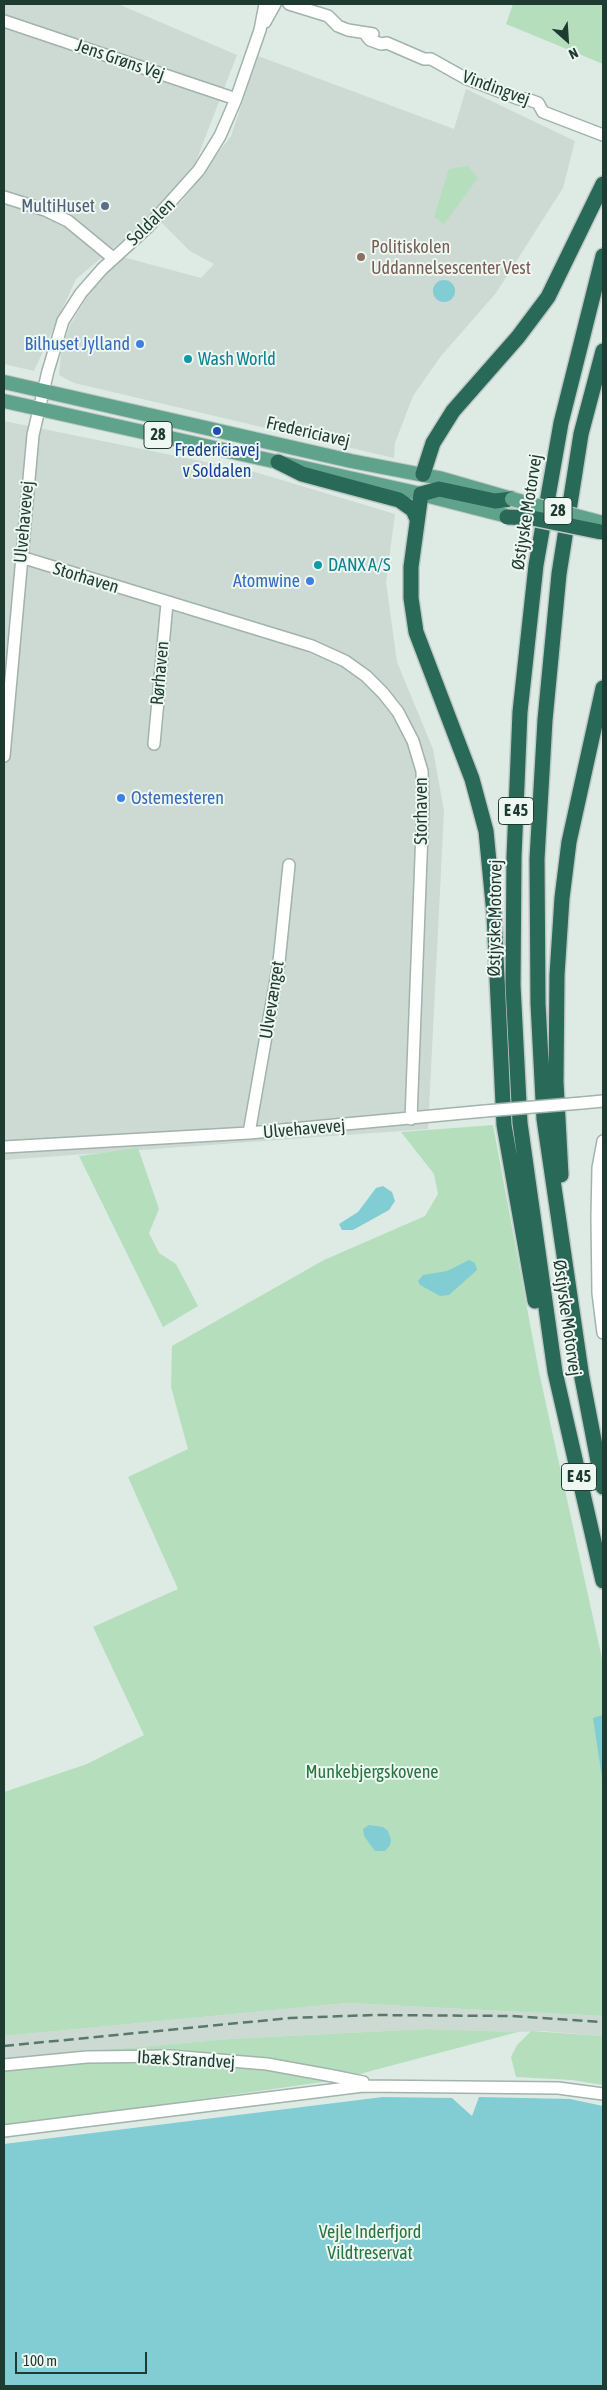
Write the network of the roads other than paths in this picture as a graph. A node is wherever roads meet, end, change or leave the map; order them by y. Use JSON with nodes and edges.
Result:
{"nodes":[{"id":1,"x":265,"y":4,"type":"edge"},
{"id":2,"x":276,"y":4,"type":"edge"},
{"id":3,"x":289,"y":4,"type":"edge"},
{"id":4,"x":310,"y":8,"type":"edge"},
{"id":5,"x":4,"y":21,"type":"edge"},
{"id":6,"x":260,"y":30,"type":"junction"},
{"id":7,"x":236,"y":99,"type":"junction"},
{"id":8,"x":603,"y":135,"type":"edge"},
{"id":9,"x":603,"y":184,"type":"edge"},
{"id":10,"x":4,"y":197,"type":"edge"},
{"id":11,"x":603,"y":256,"type":"edge"},
{"id":12,"x":113,"y":258,"type":"junction"},
{"id":13,"x":603,"y":351,"type":"edge"},
{"id":14,"x":4,"y":382,"type":"edge"},
{"id":15,"x":43,"y":391,"type":"junction"},
{"id":16,"x":4,"y":394,"type":"edge"},
{"id":17,"x":4,"y":401,"type":"edge"},
{"id":18,"x":38,"y":409,"type":"junction"},
{"id":19,"x":287,"y":446,"type":"junction"},
{"id":20,"x":278,"y":462,"type":"junction"},
{"id":21,"x":423,"y":474,"type":"junction"},
{"id":22,"x":421,"y":494,"type":"junction"},
{"id":23,"x":512,"y":499,"type":"junction"},
{"id":24,"x":508,"y":517,"type":"joint"},
{"id":25,"x":417,"y":519,"type":"junction"},
{"id":26,"x":602,"y":533,"type":"edge"},
{"id":27,"x":21,"y":557,"type":"junction"},
{"id":28,"x":167,"y":602,"type":"junction"},
{"id":29,"x":4,"y":613,"type":"edge"},
{"id":30,"x":16,"y":615,"type":"junction"},
{"id":31,"x":603,"y":688,"type":"edge"},
{"id":32,"x":154,"y":744,"type":"dead end"},
{"id":33,"x":4,"y":756,"type":"edge"},
{"id":34,"x":289,"y":865,"type":"dead end"},
{"id":35,"x":603,"y":1100,"type":"edge"},
{"id":36,"x":411,"y":1119,"type":"junction"},
{"id":37,"x":249,"y":1133,"type":"junction"},
{"id":38,"x":603,"y":1140,"type":"edge"},
{"id":39,"x":4,"y":1148,"type":"edge"},
{"id":40,"x":566,"y":1272,"type":"junction"},
{"id":41,"x":603,"y":1333,"type":"edge"},
{"id":42,"x":555,"y":1372,"type":"junction"},
{"id":43,"x":603,"y":1487,"type":"edge"},
{"id":44,"x":603,"y":1581,"type":"edge"},
{"id":45,"x":4,"y":2065,"type":"edge"},
{"id":46,"x":362,"y":2086,"type":"junction"},
{"id":47,"x":603,"y":2094,"type":"edge"},
{"id":48,"x":4,"y":2132,"type":"edge"}],
"edges":[{"from":1,"to":6,"type":"street","name":"Soldalen"},
{"from":2,"to":6,"type":"street","name":"Soldalen"},
{"from":3,"to":4,"type":"street","name":"Vindingvej"},
{"from":4,"to":8,"type":"street","name":"Vindingvej"},
{"from":5,"to":7,"type":"street","name":"Jens Grøns Vej"},
{"from":6,"to":7,"type":"street","name":"Soldalen"},
{"from":7,"to":12,"type":"street","name":"Soldalen"},
{"from":9,"to":21,"type":"highway"},
{"from":10,"to":12,"type":"street"},
{"from":11,"to":42,"type":"highway","name":"Østjyske Motorvej","number":"E 45"},
{"from":12,"to":15,"type":"street","name":"Soldalen"},
{"from":13,"to":40,"type":"highway","name":"Østjyske Motorvej","number":"E 45"},
{"from":14,"to":15,"type":"main road","name":"Fredericiavej","number":"28"},
{"from":15,"to":16,"type":"main road"},
{"from":15,"to":18,"type":"street","name":"Soldalen"},
{"from":15,"to":19,"type":"main road","name":"Fredericiavej","number":"28"},
{"from":17,"to":18,"type":"main road","name":"Fredericiavej","number":"28"},
{"from":18,"to":19,"type":"main road"},
{"from":18,"to":20,"type":"main road","name":"Fredericiavej","number":"28"},
{"from":18,"to":27,"type":"street","name":"Ulvehavevej"},
{"from":19,"to":21,"type":"main road","name":"Fredericiavej","number":"28"},
{"from":20,"to":22,"type":"main road","name":"Fredericiavej","number":"28"},
{"from":20,"to":25,"type":"highway"},
{"from":21,"to":22,"type":"main road"},
{"from":21,"to":23,"type":"main road","name":"Fredericiavej","number":"28"},
{"from":22,"to":23,"type":"highway"},
{"from":22,"to":24,"type":"main road","name":"Fredericiavej","number":"28"},
{"from":22,"to":25,"type":"highway"},
{"from":23,"to":26,"type":"main road","name":"Fredericiavej","number":"28","bridge":true},
{"from":24,"to":26,"type":"highway","bridge":true},
{"from":25,"to":42,"type":"highway"},
{"from":27,"to":28,"type":"street","name":"Storhaven"},
{"from":27,"to":30,"type":"street","name":"Ulvehavevej"},
{"from":28,"to":32,"type":"street","name":"Rørhaven"},
{"from":28,"to":36,"type":"street","name":"Storhaven"},
{"from":29,"to":30,"type":"street"},
{"from":30,"to":33,"type":"street","name":"Ulvehavevej"},
{"from":31,"to":40,"type":"highway"},
{"from":34,"to":37,"type":"street","name":"Ulvevænget"},
{"from":35,"to":36,"type":"street","name":"Ulvehavevej","bridge":true},
{"from":36,"to":37,"type":"street","name":"Ulvehavevej"},
{"from":37,"to":39,"type":"street","name":"Ulvehavevej"},
{"from":38,"to":41,"type":"street"},
{"from":40,"to":43,"type":"highway","name":"Østjyske Motorvej","number":"E 45"},
{"from":42,"to":44,"type":"highway","name":"Østjyske Motorvej","number":"E 45"},
{"from":45,"to":46,"type":"street","name":"Ibæk Strandvej"},
{"from":46,"to":47,"type":"street","name":"Ibæk Strandvej"},
{"from":46,"to":48,"type":"street","name":"Ibæk Strandvej"}]}
